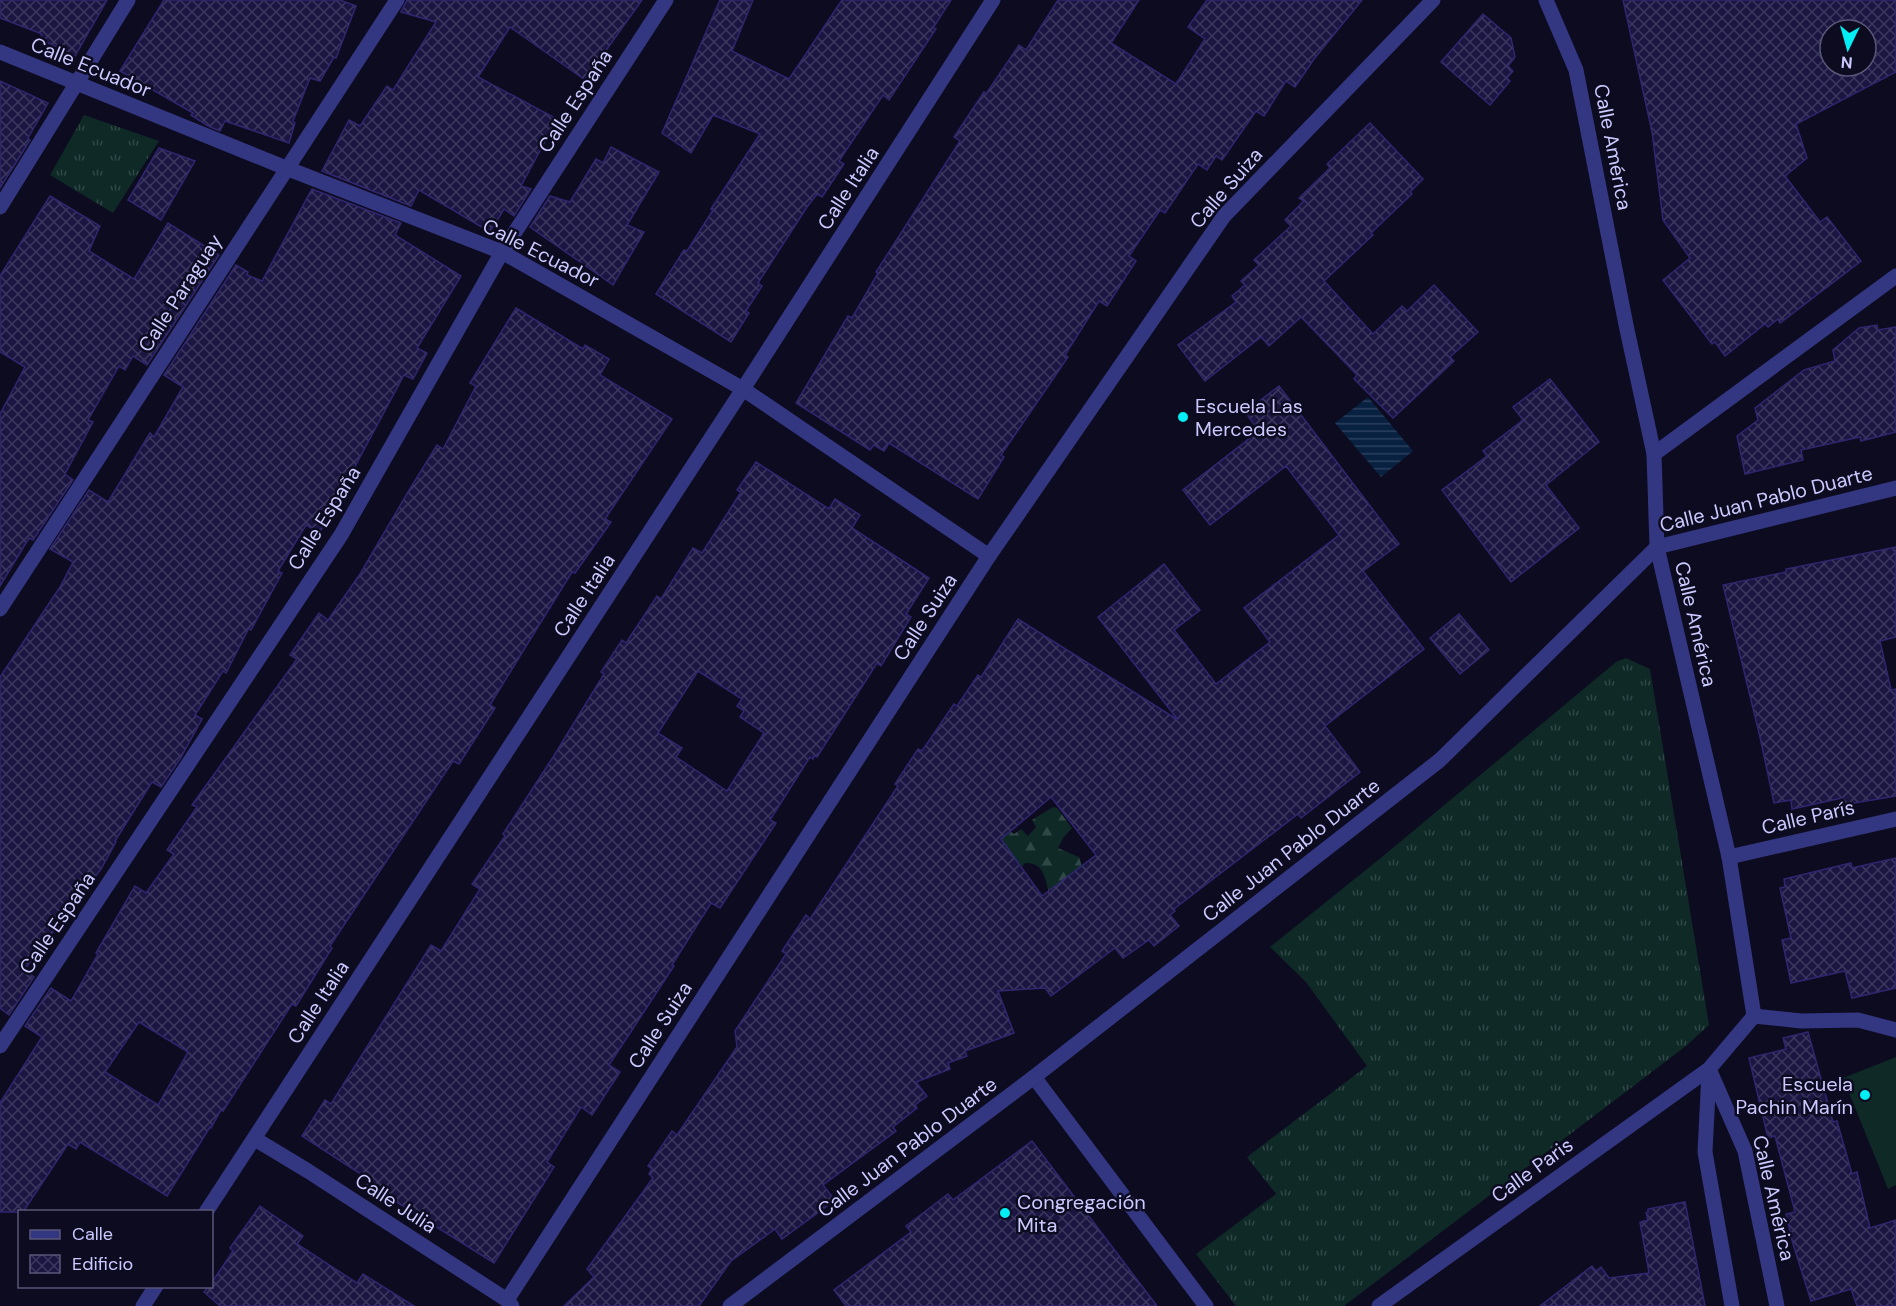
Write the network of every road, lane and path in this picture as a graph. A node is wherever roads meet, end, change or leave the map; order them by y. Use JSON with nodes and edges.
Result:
{"nodes":[{"id":1,"x":128,"y":0,"type":"edge"},
{"id":2,"x":397,"y":0,"type":"edge"},
{"id":3,"x":666,"y":0,"type":"edge"},
{"id":4,"x":993,"y":0,"type":"edge"},
{"id":5,"x":1433,"y":0,"type":"edge"},
{"id":6,"x":1546,"y":0,"type":"edge"},
{"id":7,"x":0,"y":52,"type":"edge"},
{"id":8,"x":76,"y":84,"type":"junction"},
{"id":9,"x":286,"y":168,"type":"junction"},
{"id":10,"x":0,"y":207,"type":"edge"},
{"id":11,"x":502,"y":252,"type":"junction"},
{"id":12,"x":1896,"y":276,"type":"edge"},
{"id":13,"x":743,"y":389,"type":"junction"},
{"id":14,"x":1654,"y":454,"type":"junction"},
{"id":15,"x":1896,"y":488,"type":"edge"},
{"id":16,"x":1657,"y":547,"type":"junction"},
{"id":17,"x":989,"y":556,"type":"junction"},
{"id":18,"x":0,"y":609,"type":"edge"},
{"id":19,"x":1896,"y":819,"type":"edge"},
{"id":20,"x":1729,"y":857,"type":"junction"},
{"id":21,"x":1754,"y":1016,"type":"junction"},
{"id":22,"x":1896,"y":1029,"type":"edge"},
{"id":23,"x":0,"y":1046,"type":"edge"},
{"id":24,"x":1709,"y":1069,"type":"junction"},
{"id":25,"x":1034,"y":1077,"type":"junction"},
{"id":26,"x":255,"y":1139,"type":"junction"},
{"id":27,"x":207,"y":1210,"type":"edge"},
{"id":28,"x":155,"y":1288,"type":"edge"},
{"id":29,"x":510,"y":1303,"type":"edge"},
{"id":30,"x":143,"y":1306,"type":"edge"},
{"id":31,"x":730,"y":1306,"type":"edge"},
{"id":32,"x":1206,"y":1306,"type":"edge"},
{"id":33,"x":1379,"y":1306,"type":"edge"},
{"id":34,"x":1732,"y":1306,"type":"edge"},
{"id":35,"x":1777,"y":1306,"type":"edge"}],
"edges":[{"from":1,"to":8,"type":"street"},
{"from":2,"to":9,"type":"street","name":"Calle Paraguay"},
{"from":3,"to":11,"type":"street","name":"Calle España"},
{"from":4,"to":13,"type":"street","name":"Calle Italia"},
{"from":5,"to":17,"type":"street","name":"Calle Suiza"},
{"from":6,"to":14,"type":"street","name":"Calle América"},
{"from":7,"to":8,"type":"street","name":"Calle Ecuador"},
{"from":8,"to":9,"type":"street","name":"Calle Ecuador"},
{"from":8,"to":10,"type":"street"},
{"from":9,"to":11,"type":"street","name":"Calle Ecuador"},
{"from":9,"to":18,"type":"street","name":"Calle Paraguay"},
{"from":11,"to":13,"type":"street","name":"Calle Ecuador"},
{"from":11,"to":23,"type":"street","name":"Calle España"},
{"from":12,"to":14,"type":"street"},
{"from":13,"to":17,"type":"street","name":"Calle Ecuador"},
{"from":13,"to":26,"type":"street","name":"Calle Italia"},
{"from":14,"to":16,"type":"street","name":"Calle América"},
{"from":15,"to":16,"type":"street","name":"Calle Juan Pablo Duarte"},
{"from":16,"to":20,"type":"street","name":"Calle América"},
{"from":16,"to":25,"type":"street","name":"Calle Juan Pablo Duarte"},
{"from":17,"to":29,"type":"street","name":"Calle Suiza"},
{"from":19,"to":20,"type":"street","name":"Calle París"},
{"from":20,"to":21,"type":"street","name":"Calle América"},
{"from":21,"to":22,"type":"street"},
{"from":21,"to":24,"type":"street"},
{"from":24,"to":33,"type":"street","name":"Calle Paris"},
{"from":24,"to":34,"type":"street"},
{"from":24,"to":35,"type":"street","name":"Calle América"},
{"from":25,"to":31,"type":"street","name":"Calle Juan Pablo Duarte"},
{"from":25,"to":32,"type":"street"},
{"from":26,"to":27,"type":"street","name":"Calle Italia"},
{"from":26,"to":29,"type":"street","name":"Calle Julia"},
{"from":28,"to":30,"type":"street"}]}
